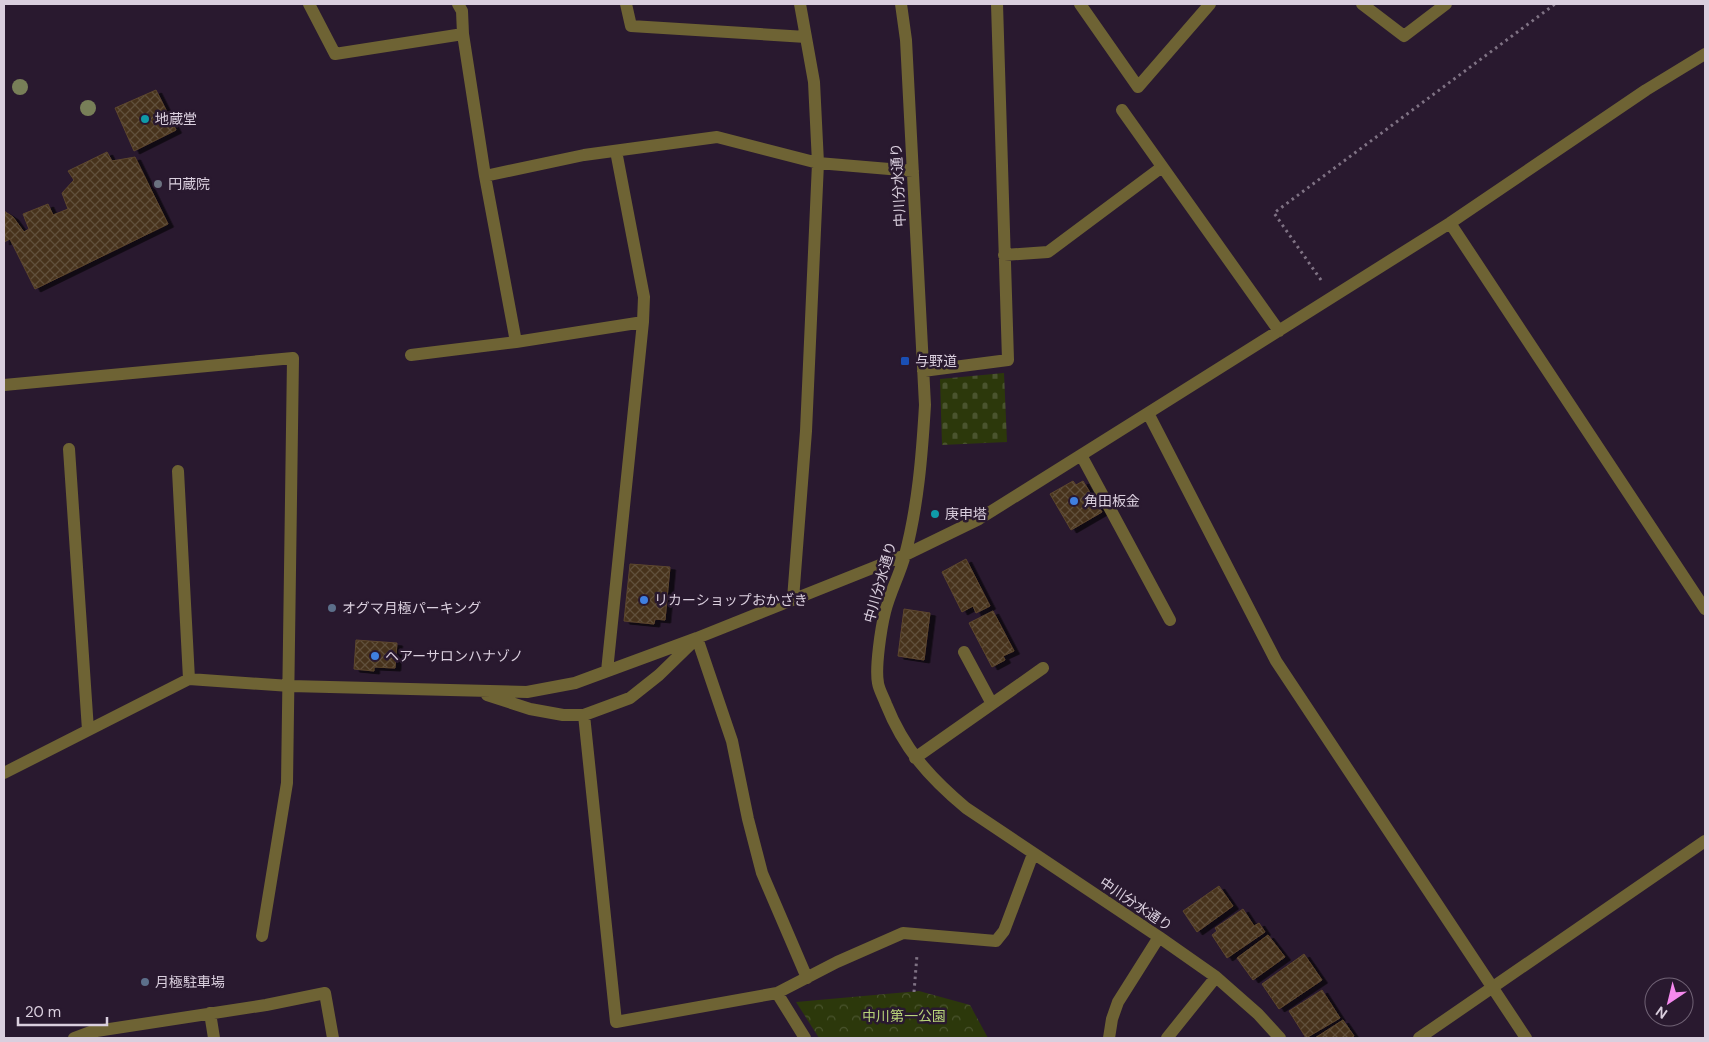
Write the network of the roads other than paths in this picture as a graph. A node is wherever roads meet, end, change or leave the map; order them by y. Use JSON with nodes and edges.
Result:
{"nodes":[{"id":1,"x":308,"y":4,"type":"edge"},
{"id":2,"x":458,"y":4,"type":"edge"},
{"id":3,"x":626,"y":4,"type":"edge"},
{"id":4,"x":800,"y":4,"type":"edge"},
{"id":5,"x":901,"y":4,"type":"edge"},
{"id":6,"x":997,"y":4,"type":"edge"},
{"id":7,"x":1080,"y":4,"type":"edge"},
{"id":8,"x":1210,"y":4,"type":"edge"},
{"id":9,"x":1362,"y":4,"type":"edge"},
{"id":10,"x":1446,"y":4,"type":"edge"},
{"id":11,"x":463,"y":34,"type":"junction"},
{"id":12,"x":806,"y":37,"type":"junction"},
{"id":13,"x":1705,"y":54,"type":"edge"},
{"id":14,"x":1122,"y":110,"type":"dead end"},
{"id":15,"x":616,"y":151,"type":"junction"},
{"id":16,"x":818,"y":163,"type":"junction"},
{"id":17,"x":1162,"y":167,"type":"junction"},
{"id":18,"x":913,"y":170,"type":"junction"},
{"id":19,"x":485,"y":176,"type":"junction"},
{"id":20,"x":1450,"y":223,"type":"junction"},
{"id":21,"x":1004,"y":255,"type":"junction"},
{"id":22,"x":643,"y":322,"type":"junction"},
{"id":23,"x":1278,"y":331,"type":"junction"},
{"id":24,"x":516,"y":342,"type":"junction"},
{"id":25,"x":411,"y":355,"type":"dead end"},
{"id":26,"x":923,"y":371,"type":"junction"},
{"id":27,"x":4,"y":385,"type":"edge"},
{"id":28,"x":1148,"y":413,"type":"junction"},
{"id":29,"x":69,"y":449,"type":"dead end"},
{"id":30,"x":1081,"y":455,"type":"junction"},
{"id":31,"x":178,"y":471,"type":"dead end"},
{"id":32,"x":905,"y":555,"type":"junction"},
{"id":33,"x":793,"y":599,"type":"junction"},
{"id":34,"x":1705,"y":609,"type":"edge"},
{"id":35,"x":1170,"y":620,"type":"dead end"},
{"id":36,"x":697,"y":638,"type":"junction"},
{"id":37,"x":964,"y":652,"type":"dead end"},
{"id":38,"x":1043,"y":668,"type":"dead end"},
{"id":39,"x":607,"y":671,"type":"junction"},
{"id":40,"x":190,"y":679,"type":"junction"},
{"id":41,"x":290,"y":686,"type":"junction"},
{"id":42,"x":475,"y":691,"type":"junction"},
{"id":43,"x":992,"y":704,"type":"junction"},
{"id":44,"x":584,"y":715,"type":"junction"},
{"id":45,"x":88,"y":730,"type":"junction"},
{"id":46,"x":915,"y":758,"type":"junction"},
{"id":47,"x":4,"y":773,"type":"edge"},
{"id":48,"x":1705,"y":841,"type":"edge"},
{"id":49,"x":1033,"y":854,"type":"junction"},
{"id":50,"x":262,"y":936,"type":"dead end"},
{"id":51,"x":1159,"y":937,"type":"junction"},
{"id":52,"x":1216,"y":977,"type":"junction"},
{"id":53,"x":807,"y":978,"type":"junction"},
{"id":54,"x":1491,"y":988,"type":"junction"},
{"id":55,"x":777,"y":993,"type":"junction"},
{"id":56,"x":210,"y":1014,"type":"junction"},
{"id":57,"x":74,"y":1038,"type":"edge"},
{"id":58,"x":214,"y":1038,"type":"edge"},
{"id":59,"x":333,"y":1038,"type":"edge"},
{"id":60,"x":805,"y":1038,"type":"edge"},
{"id":61,"x":1109,"y":1038,"type":"edge"},
{"id":62,"x":1167,"y":1038,"type":"edge"},
{"id":63,"x":1280,"y":1038,"type":"edge"},
{"id":64,"x":1418,"y":1038,"type":"edge"},
{"id":65,"x":1526,"y":1038,"type":"edge"}],
"edges":[{"from":1,"to":11,"type":"street"},
{"from":2,"to":11,"type":"street"},
{"from":3,"to":12,"type":"street"},
{"from":4,"to":12,"type":"street"},
{"from":5,"to":18,"type":"street","name":"中川分水通り"},
{"from":6,"to":21,"type":"street"},
{"from":7,"to":8,"type":"street"},
{"from":9,"to":10,"type":"street"},
{"from":11,"to":19,"type":"street"},
{"from":12,"to":16,"type":"street"},
{"from":13,"to":20,"type":"street"},
{"from":14,"to":17,"type":"street"},
{"from":15,"to":16,"type":"street"},
{"from":15,"to":19,"type":"street"},
{"from":15,"to":22,"type":"street"},
{"from":16,"to":18,"type":"street"},
{"from":16,"to":33,"type":"street"},
{"from":17,"to":21,"type":"street"},
{"from":17,"to":23,"type":"street"},
{"from":18,"to":26,"type":"street","name":"中川分水通り"},
{"from":19,"to":24,"type":"street"},
{"from":20,"to":23,"type":"street"},
{"from":20,"to":34,"type":"street"},
{"from":21,"to":26,"type":"street"},
{"from":22,"to":24,"type":"street"},
{"from":22,"to":39,"type":"street"},
{"from":23,"to":28,"type":"street"},
{"from":24,"to":25,"type":"street"},
{"from":26,"to":32,"type":"street","name":"中川分水通り"},
{"from":27,"to":41,"type":"street"},
{"from":28,"to":30,"type":"street"},
{"from":28,"to":54,"type":"street"},
{"from":29,"to":45,"type":"street"},
{"from":30,"to":32,"type":"street"},
{"from":30,"to":35,"type":"street"},
{"from":31,"to":40,"type":"street"},
{"from":32,"to":33,"type":"street"},
{"from":32,"to":46,"type":"street","name":"中川分水通り"},
{"from":33,"to":36,"type":"street"},
{"from":36,"to":39,"type":"street"},
{"from":36,"to":44,"type":"street"},
{"from":36,"to":53,"type":"street"},
{"from":37,"to":43,"type":"street"},
{"from":38,"to":43,"type":"street"},
{"from":39,"to":42,"type":"street"},
{"from":40,"to":41,"type":"street"},
{"from":40,"to":45,"type":"street"},
{"from":41,"to":42,"type":"street"},
{"from":41,"to":50,"type":"street"},
{"from":42,"to":44,"type":"street"},
{"from":43,"to":46,"type":"street"},
{"from":44,"to":55,"type":"street"},
{"from":45,"to":47,"type":"street"},
{"from":46,"to":49,"type":"street","name":"中川分水通り"},
{"from":48,"to":54,"type":"street"},
{"from":49,"to":51,"type":"street","name":"中川分水通り"},
{"from":49,"to":53,"type":"street"},
{"from":51,"to":52,"type":"street","name":"中川分水通り"},
{"from":51,"to":61,"type":"street"},
{"from":52,"to":62,"type":"street"},
{"from":52,"to":63,"type":"street","name":"中川分水通り"},
{"from":53,"to":55,"type":"street"},
{"from":54,"to":64,"type":"street"},
{"from":54,"to":65,"type":"street"},
{"from":55,"to":60,"type":"street"},
{"from":56,"to":57,"type":"street"},
{"from":56,"to":58,"type":"street"},
{"from":56,"to":59,"type":"street"}]}
